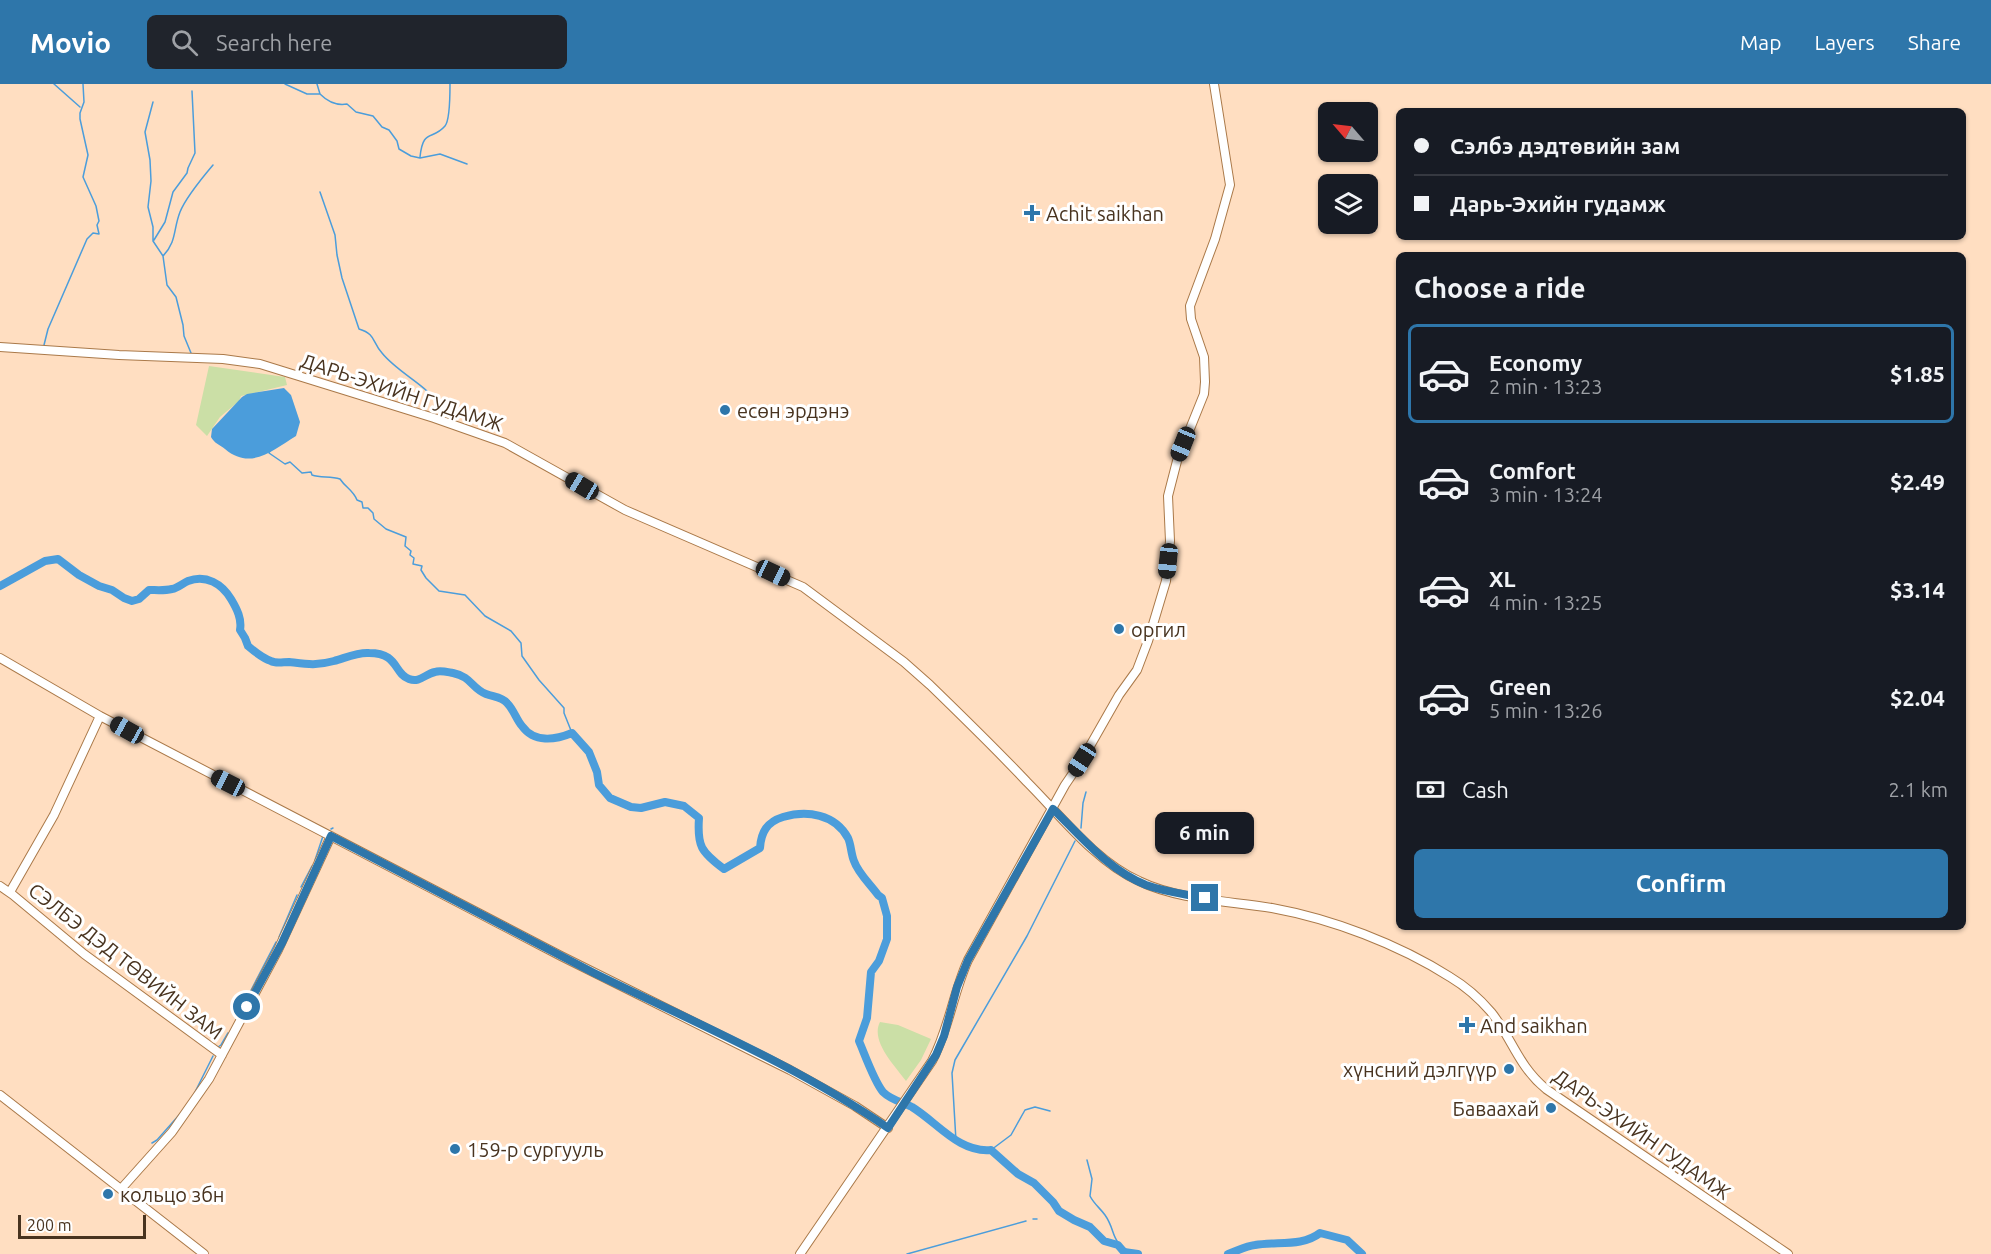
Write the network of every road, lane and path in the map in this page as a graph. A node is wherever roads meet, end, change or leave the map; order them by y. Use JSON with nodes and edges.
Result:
{"nodes":[{"id":1,"x":1214,"y":84,"type":"edge"},
{"id":2,"x":0,"y":347,"type":"edge"},
{"id":3,"x":0,"y":658,"type":"edge"},
{"id":4,"x":100,"y":717,"type":"junction"},
{"id":5,"x":1053,"y":809,"type":"junction"},
{"id":6,"x":331,"y":836,"type":"junction"},
{"id":7,"x":0,"y":886,"type":"edge"},
{"id":8,"x":10,"y":892,"type":"junction"},
{"id":9,"x":222,"y":1055,"type":"junction"},
{"id":10,"x":0,"y":1095,"type":"edge"},
{"id":11,"x":889,"y":1126,"type":"junction"},
{"id":12,"x":121,"y":1189,"type":"junction"},
{"id":13,"x":204,"y":1254,"type":"edge"},
{"id":14,"x":800,"y":1254,"type":"edge"},
{"id":15,"x":1788,"y":1254,"type":"edge"}],
"edges":[{"from":1,"to":5,"type":"main road"},
{"from":2,"to":5,"type":"main road","name":"ДАРЬ-ЭХИЙН ГУДАМЖ"},
{"from":3,"to":4,"type":"main road"},
{"from":4,"to":6,"type":"main road"},
{"from":4,"to":8,"type":"main road","name":"СЭЛБЭ ДЭД ТӨВИЙН ЗАМ"},
{"from":5,"to":11,"type":"main road"},
{"from":5,"to":15,"type":"main road","name":"ДАРЬ-ЭХИЙН ГУДАМЖ"},
{"from":6,"to":9,"type":"main road"},
{"from":6,"to":11,"type":"main road"},
{"from":7,"to":8,"type":"main road","name":"СЭЛБЭ ДЭД ТӨВИЙН ЗАМ"},
{"from":8,"to":9,"type":"main road","name":"СЭЛБЭ ДЭД ТӨВИЙН ЗАМ"},
{"from":9,"to":12,"type":"main road"},
{"from":10,"to":12,"type":"main road"},
{"from":11,"to":14,"type":"main road"},
{"from":12,"to":13,"type":"main road"}]}
